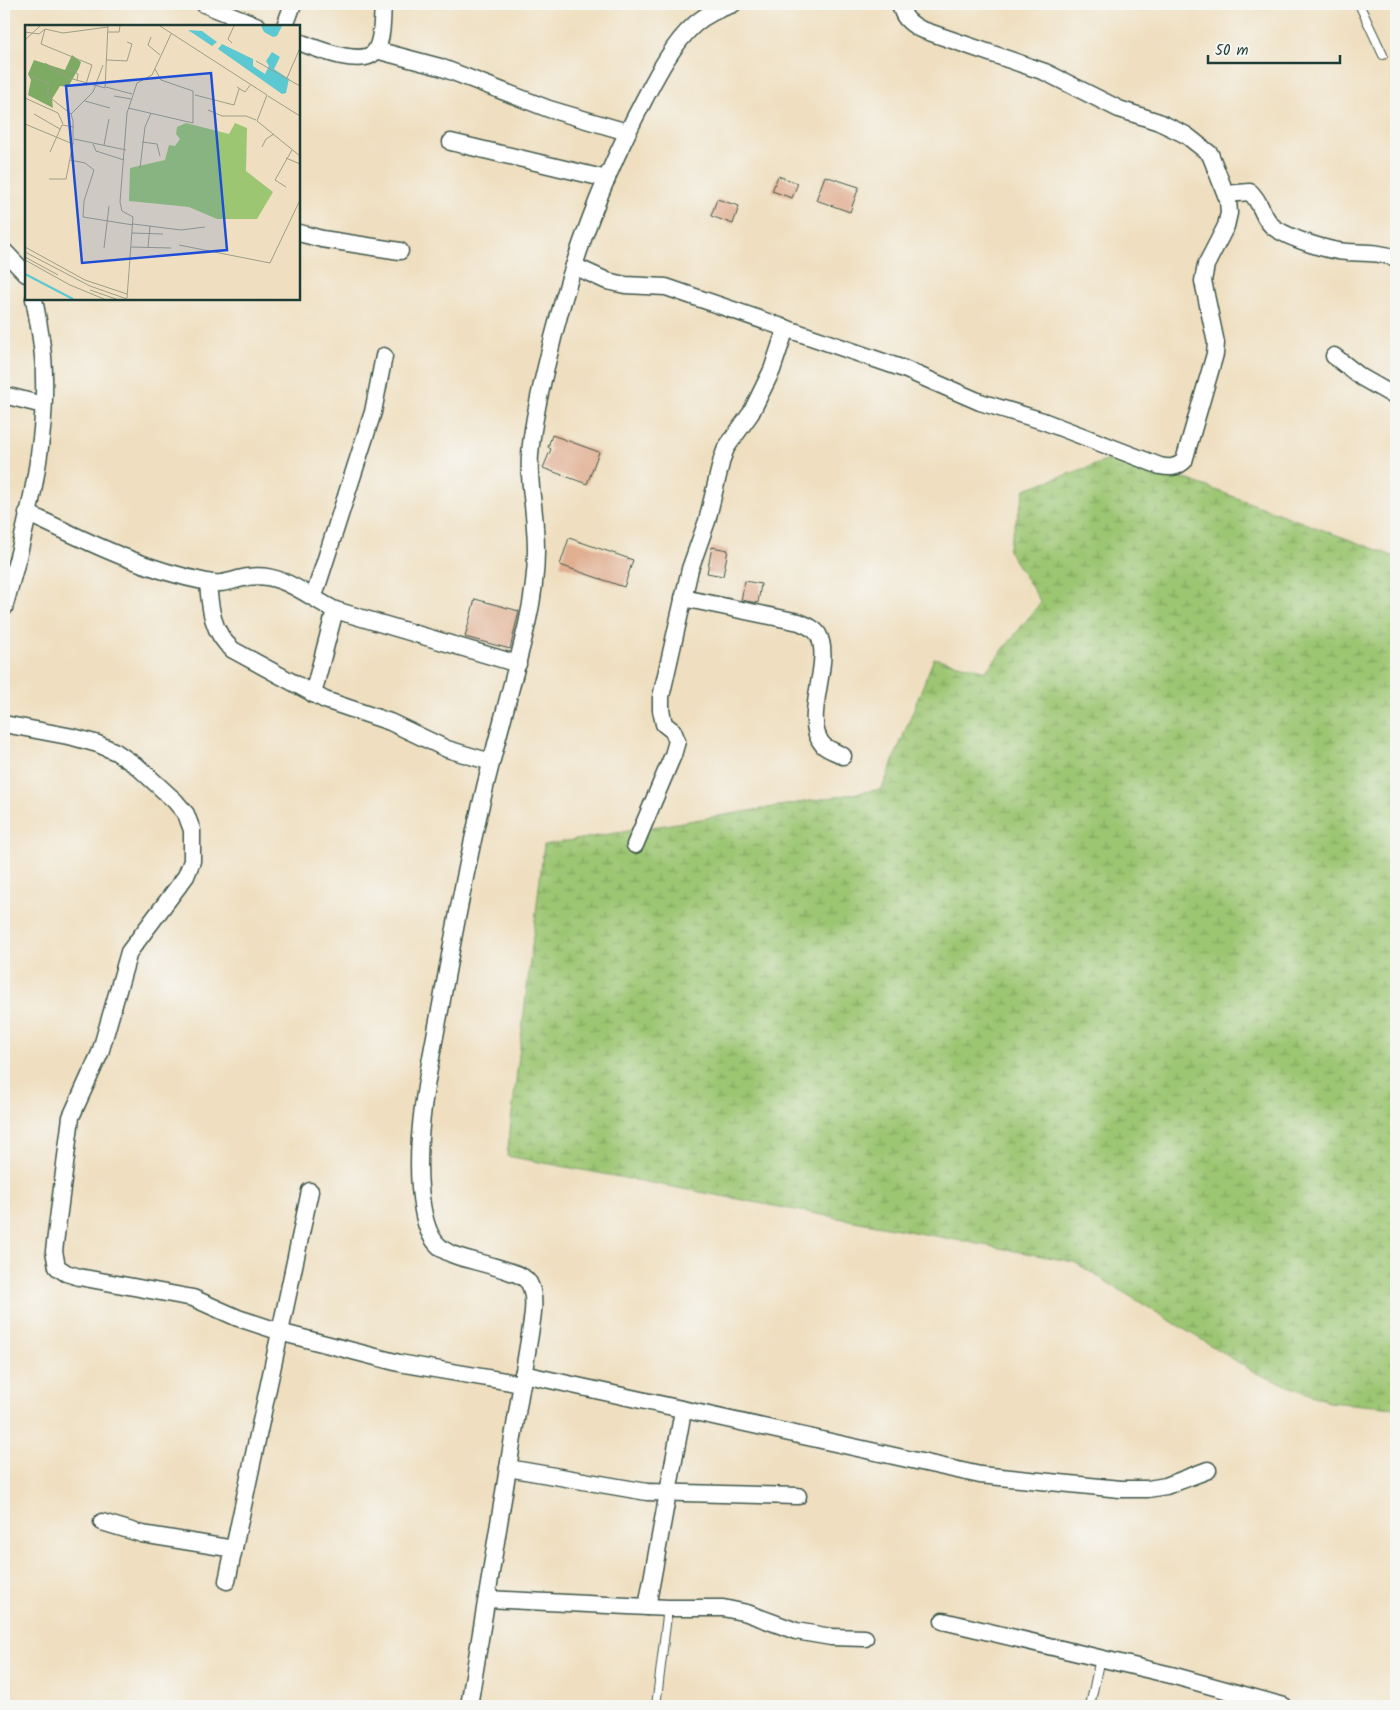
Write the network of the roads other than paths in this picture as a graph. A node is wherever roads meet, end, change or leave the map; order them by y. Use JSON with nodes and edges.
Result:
{"nodes":[{"id":1,"x":204,"y":4,"type":"edge"},
{"id":2,"x":293,"y":4,"type":"edge"},
{"id":3,"x":383,"y":4,"type":"edge"},
{"id":4,"x":733,"y":4,"type":"edge"},
{"id":5,"x":900,"y":4,"type":"edge"},
{"id":6,"x":1359,"y":4,"type":"edge"},
{"id":7,"x":256,"y":25,"type":"edge"},
{"id":8,"x":285,"y":25,"type":"edge"},
{"id":9,"x":300,"y":42,"type":"edge"},
{"id":10,"x":376,"y":50,"type":"junction"},
{"id":11,"x":1383,"y":55,"type":"dead end"},
{"id":12,"x":627,"y":132,"type":"junction"},
{"id":13,"x":451,"y":142,"type":"dead end"},
{"id":14,"x":607,"y":179,"type":"junction"},
{"id":15,"x":1226,"y":194,"type":"junction"},
{"id":16,"x":300,"y":233,"type":"edge"},
{"id":17,"x":4,"y":251,"type":"edge"},
{"id":18,"x":400,"y":251,"type":"dead end"},
{"id":19,"x":1396,"y":258,"type":"edge"},
{"id":20,"x":574,"y":266,"type":"junction"},
{"id":21,"x":25,"y":273,"type":"edge"},
{"id":22,"x":34,"y":300,"type":"edge"},
{"id":23,"x":786,"y":328,"type":"junction"},
{"id":24,"x":384,"y":356,"type":"dead end"},
{"id":25,"x":1334,"y":356,"type":"dead end"},
{"id":26,"x":4,"y":395,"type":"edge"},
{"id":27,"x":1396,"y":397,"type":"edge"},
{"id":28,"x":43,"y":405,"type":"junction"},
{"id":29,"x":27,"y":514,"type":"junction"},
{"id":30,"x":11,"y":558,"type":"edge"},
{"id":31,"x":208,"y":583,"type":"junction"},
{"id":32,"x":314,"y":596,"type":"junction"},
{"id":33,"x":683,"y":598,"type":"junction"},
{"id":34,"x":4,"y":608,"type":"edge"},
{"id":35,"x":335,"y":610,"type":"junction"},
{"id":36,"x":518,"y":664,"type":"junction"},
{"id":37,"x":313,"y":694,"type":"junction"},
{"id":38,"x":4,"y":724,"type":"edge"},
{"id":39,"x":844,"y":756,"type":"dead end"},
{"id":40,"x":492,"y":762,"type":"junction"},
{"id":41,"x":635,"y":845,"type":"dead end"},
{"id":42,"x":310,"y":1191,"type":"dead end"},
{"id":43,"x":279,"y":1332,"type":"junction"},
{"id":44,"x":523,"y":1379,"type":"junction"},
{"id":45,"x":683,"y":1411,"type":"junction"},
{"id":46,"x":508,"y":1468,"type":"junction"},
{"id":47,"x":1208,"y":1470,"type":"dead end"},
{"id":48,"x":668,"y":1493,"type":"junction"},
{"id":49,"x":798,"y":1496,"type":"dead end"},
{"id":50,"x":102,"y":1522,"type":"dead end"},
{"id":51,"x":234,"y":1549,"type":"junction"},
{"id":52,"x":227,"y":1580,"type":"dead end"},
{"id":53,"x":487,"y":1599,"type":"junction"},
{"id":54,"x":647,"y":1607,"type":"junction"},
{"id":55,"x":668,"y":1608,"type":"junction"},
{"id":56,"x":943,"y":1621,"type":"dead end"},
{"id":57,"x":866,"y":1638,"type":"dead end"},
{"id":58,"x":1100,"y":1658,"type":"junction"},
{"id":59,"x":469,"y":1706,"type":"edge"},
{"id":60,"x":656,"y":1706,"type":"edge"},
{"id":61,"x":1090,"y":1706,"type":"edge"},
{"id":62,"x":1284,"y":1706,"type":"edge"}],
"edges":[{"from":1,"to":7,"type":"street"},
{"from":2,"to":8,"type":"street"},
{"from":3,"to":10,"type":"street"},
{"from":4,"to":12,"type":"street"},
{"from":5,"to":15,"type":"street"},
{"from":6,"to":11,"type":"lane"},
{"from":9,"to":10,"type":"street"},
{"from":10,"to":12,"type":"street"},
{"from":12,"to":14,"type":"street"},
{"from":13,"to":14,"type":"street"},
{"from":14,"to":20,"type":"street"},
{"from":15,"to":19,"type":"street"},
{"from":15,"to":23,"type":"street"},
{"from":16,"to":18,"type":"street"},
{"from":17,"to":21,"type":"street"},
{"from":20,"to":23,"type":"street"},
{"from":20,"to":36,"type":"street"},
{"from":22,"to":28,"type":"street"},
{"from":23,"to":33,"type":"street"},
{"from":24,"to":32,"type":"street"},
{"from":25,"to":27,"type":"street"},
{"from":26,"to":28,"type":"street"},
{"from":28,"to":29,"type":"street"},
{"from":29,"to":30,"type":"street"},
{"from":29,"to":31,"type":"street"},
{"from":30,"to":34,"type":"street"},
{"from":31,"to":32,"type":"street"},
{"from":31,"to":37,"type":"street"},
{"from":32,"to":35,"type":"street"},
{"from":33,"to":39,"type":"street"},
{"from":33,"to":41,"type":"street"},
{"from":35,"to":36,"type":"street"},
{"from":35,"to":37,"type":"street"},
{"from":36,"to":40,"type":"street"},
{"from":37,"to":40,"type":"street"},
{"from":38,"to":43,"type":"street"},
{"from":40,"to":44,"type":"street"},
{"from":42,"to":43,"type":"street"},
{"from":43,"to":44,"type":"street"},
{"from":43,"to":51,"type":"street"},
{"from":44,"to":45,"type":"street"},
{"from":44,"to":46,"type":"street"},
{"from":45,"to":47,"type":"street"},
{"from":45,"to":48,"type":"street"},
{"from":46,"to":48,"type":"street"},
{"from":46,"to":53,"type":"street"},
{"from":48,"to":49,"type":"street"},
{"from":48,"to":54,"type":"street"},
{"from":50,"to":51,"type":"street"},
{"from":51,"to":52,"type":"street"},
{"from":53,"to":54,"type":"street"},
{"from":53,"to":59,"type":"street"},
{"from":54,"to":55,"type":"street"},
{"from":55,"to":57,"type":"street"},
{"from":55,"to":60,"type":"lane"},
{"from":56,"to":58,"type":"street"},
{"from":58,"to":61,"type":"lane"},
{"from":58,"to":62,"type":"street"}]}
